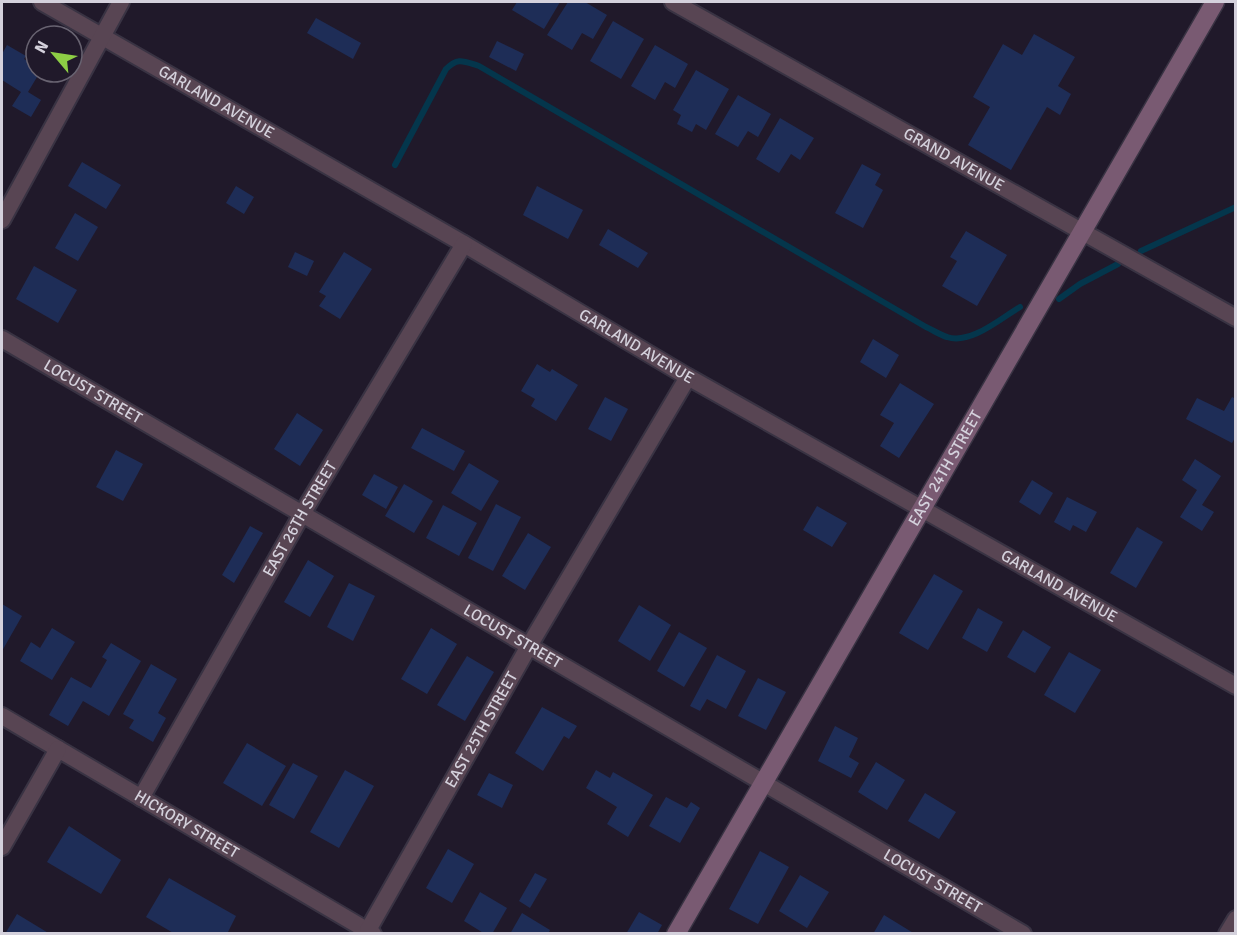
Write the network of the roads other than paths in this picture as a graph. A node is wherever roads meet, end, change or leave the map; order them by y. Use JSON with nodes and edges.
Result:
{"nodes":[{"id":1,"x":42,"y":2,"type":"edge"},
{"id":2,"x":122,"y":2,"type":"edge"},
{"id":3,"x":673,"y":2,"type":"edge"},
{"id":4,"x":1215,"y":2,"type":"edge"},
{"id":5,"x":103,"y":37,"type":"junction"},
{"id":6,"x":2,"y":220,"type":"edge"},
{"id":7,"x":1083,"y":231,"type":"junction"},
{"id":8,"x":464,"y":244,"type":"junction"},
{"id":9,"x":1236,"y":318,"type":"edge"},
{"id":10,"x":2,"y":339,"type":"edge"},
{"id":11,"x":688,"y":377,"type":"junction"},
{"id":12,"x":922,"y":508,"type":"junction"},
{"id":13,"x":302,"y":514,"type":"junction"},
{"id":14,"x":529,"y":646,"type":"junction"},
{"id":15,"x":1236,"y":686,"type":"edge"},
{"id":16,"x":2,"y":716,"type":"edge"},
{"id":17,"x":58,"y":749,"type":"junction"},
{"id":18,"x":764,"y":783,"type":"junction"},
{"id":19,"x":141,"y":798,"type":"junction"},
{"id":20,"x":2,"y":847,"type":"edge"},
{"id":21,"x":1236,"y":919,"type":"edge"},
{"id":22,"x":370,"y":932,"type":"edge"},
{"id":23,"x":676,"y":933,"type":"edge"},
{"id":24,"x":1023,"y":933,"type":"edge"},
{"id":25,"x":1227,"y":933,"type":"edge"}],
"edges":[{"from":1,"to":5,"type":"street","name":"GARLAND AVENUE"},
{"from":2,"to":5,"type":"street"},
{"from":3,"to":7,"type":"street","name":"GRAND AVENUE"},
{"from":4,"to":7,"type":"main road","name":"EAST 24TH STREET"},
{"from":5,"to":6,"type":"street"},
{"from":5,"to":8,"type":"street","name":"GARLAND AVENUE"},
{"from":7,"to":9,"type":"street","name":"GRAND AVENUE"},
{"from":7,"to":12,"type":"main road","name":"EAST 24TH STREET"},
{"from":8,"to":11,"type":"street","name":"GARLAND AVENUE"},
{"from":8,"to":13,"type":"street","name":"EAST 26TH STREET"},
{"from":10,"to":13,"type":"street","name":"LOCUST STREET"},
{"from":11,"to":12,"type":"street","name":"GARLAND AVENUE"},
{"from":11,"to":14,"type":"street","name":"EAST 25TH STREET"},
{"from":12,"to":15,"type":"street","name":"GARLAND AVENUE"},
{"from":12,"to":18,"type":"main road","name":"EAST 24TH STREET"},
{"from":13,"to":14,"type":"street","name":"LOCUST STREET"},
{"from":13,"to":19,"type":"street","name":"EAST 26TH STREET"},
{"from":14,"to":18,"type":"street","name":"LOCUST STREET"},
{"from":14,"to":22,"type":"street","name":"EAST 25TH STREET"},
{"from":16,"to":17,"type":"street","name":"HICKORY STREET"},
{"from":17,"to":19,"type":"street","name":"HICKORY STREET"},
{"from":17,"to":20,"type":"street"},
{"from":18,"to":23,"type":"main road","name":"EAST 24TH STREET"},
{"from":18,"to":24,"type":"street","name":"LOCUST STREET"},
{"from":19,"to":22,"type":"street","name":"HICKORY STREET"},
{"from":21,"to":25,"type":"street"}]}
